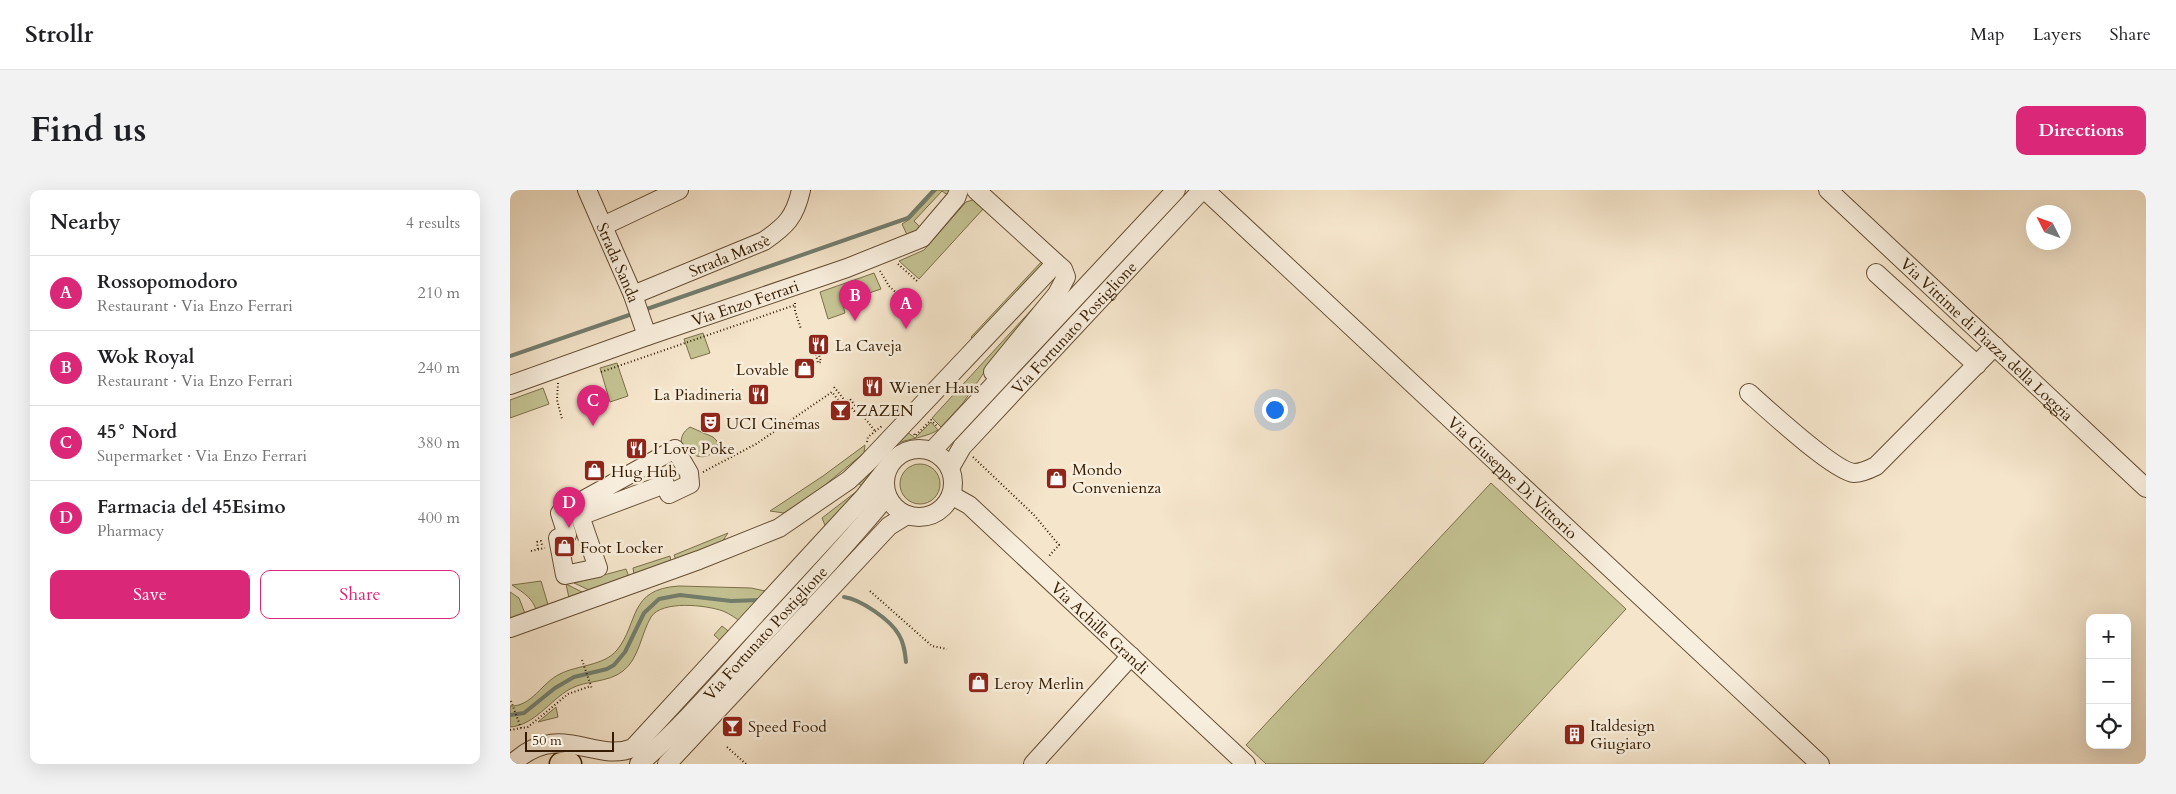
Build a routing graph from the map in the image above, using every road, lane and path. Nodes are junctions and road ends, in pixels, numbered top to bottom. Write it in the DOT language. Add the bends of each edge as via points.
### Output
graph roads {
  1 [pos="587,190"];
  2 [pos="679,190"];
  3 [pos="801,190"];
  4 [pos="959,190"];
  5 [pos="976,190"];
  6 [pos="1176,190"];
  7 [pos="1202,190"];
  8 [pos="1205,190"];
  9 [pos="1828,190"];
  10 [pos="603,226"];
  11 [pos="879,256"];
  12 [pos="1056,262"];
  13 [pos="1876,273"];
  14 [pos="917,281"];
  15 [pos="636,305"];
  16 [pos="907,314"];
  17 [pos="801,328"];
  18 [pos="647,336"];
  19 [pos="1995,346"];
  20 [pos="815,351"];
  21 [pos="818,351"];
  22 [pos="1977,365"];
  23 [pos="601,372"];
  24 [pos="558,383"];
  25 [pos="510,385"];
  26 [pos="834,387"];
  27 [pos="1749,393"];
  28 [pos="970,410"];
  29 [pos="862,414"];
  30 [pos="562,419"];
  31 [pos="939,428"];
  32 [pos="910,431"];
  33 [pos="879,437"];
  34 [pos="932,451"];
  35 [pos="969,453"];
  36 [pos="890,464"];
  37 [pos="950,468"];
  38 [pos="689,478"];
  39 [pos="2146,488"];
  40 [pos="951,495"];
  41 [pos="887,496"];
  42 [pos="907,515"];
  43 [pos="542,545"];
  44 [pos="538,549"];
  45 [pos="1049,556"];
  46 [pos="870,591"];
  47 [pos="510,628"];
  48 [pos="947,650"];
  49 [pos="1131,656"];
  50 [pos="582,660"];
  51 [pos="591,686"];
  52 [pos="592,690"];
  53 [pos="511,701"];
  54 [pos="521,728"];
  55 [pos="510,730"];
  56 [pos="727,747"];
  57 [pos="512,764"];
  58 [pos="561,764"];
  59 [pos="570,764"];
  60 [pos="639,764"];
  61 [pos="667,764"];
  62 [pos="746,764"];
  63 [pos="1033,764"];
  64 [pos="1246,764"];
  65 [pos="1820,764"];
  1 -- 10 [label="street, Strada Sanda"];
  2 -- 10 [label="street"];
  3 -- 15 [label="street, Strada Marsè" via="798,206 780,230"];
  4 -- 11 [label="street, Via Enzo Ferrari" via="956,198 922,238"];
  5 -- 12 [label="street"];
  6 -- 28 [label="street, Via Fortunato Postiglione"];
  7 -- 37 [label="street, Via Fortunato Postiglione" via="962,447"];
  8 -- 65 [label="street, Via Giuseppe Di Vittorio"];
  9 -- 19 [label="street, Via Vittime di Piazza della Loggia"];
  10 -- 15 [label="street, Strada Sanda"];
  11 -- 14 [label="path"];
  11 -- 16 [label="path" via="889,286 912,308"];
  11 -- 18 [label="street, Via Enzo Ferrari"];
  12 -- 28 [label="street" via="1066,277 1064,285 998,364"];
  12 -- 47 [label="street" via="868,462 803,513 779,528 735,546"];
  13 -- 22 [label="street"];
  15 -- 18 [label="street, Strada Sanda"];
  17 -- 23 [label="path" via="795,304"];
  18 -- 25 [label="street, Via Enzo Ferrari"];
  19 -- 22 [label="street"];
  19 -- 39 [label="street, Via Vittime di Piazza della Loggia"];
  20 -- 21 [label="path" via="818,363 821,362"];
  22 -- 27 [label="street" via="1876,466 1856,473 1829,460"];
  24 -- 30 [label="path" via="557,400"];
  26 -- 29 [label="path"];
  28 -- 34 [label="street, Via Fortunato Postiglione"];
  29 -- 33 [label="path"];
  29 -- 38 [label="path" via="859,417 848,402 843,406 832,392 756,444"];
  31 -- 32 [label="path" via="931,420 915,436"];
  34 -- 36 [label="street" via="909,450"];
  34 -- 37 [label="street"];
  35 -- 45 [label="path" via="1034,515 1059,545"];
  36 -- 41 [label="street" via="885,479"];
  36 -- 57 [label="street" via="864,497 633,748 616,753 555,743 527,753"];
  37 -- 40 [label="street" via="954,484"];
  38 -- 38 [label="street" via="675,449 560,513 567,535 558,538 565,575 598,568 580,516 665,484 669,494 690,484"];
  40 -- 42 [label="street" via="940,510 930,515"];
  40 -- 49 [label="street, Via Achille Grandi" via="970,505"];
  41 -- 42 [label="street"];
  41 -- 60 [label="street, Via Fortunato Postiglione" via="726,676"];
  42 -- 61 [label="street, Via Fortunato Postiglione" via="889,526"];
  43 -- 44 [label="path" via="541,541 537,542"];
  46 -- 48 [label="path" via="932,646"];
  49 -- 63 [label="street"];
  49 -- 64 [label="street, Via Achille Grandi"];
  50 -- 51 [label="path"];
  51 -- 52 [label="path"];
  51 -- 54 [label="path" via="568,694 536,721"];
  53 -- 54 [label="path"];
  54 -- 55 [label="path"];
  56 -- 62 [label="path"];
  58 -- 59 [label="main road"];
}
